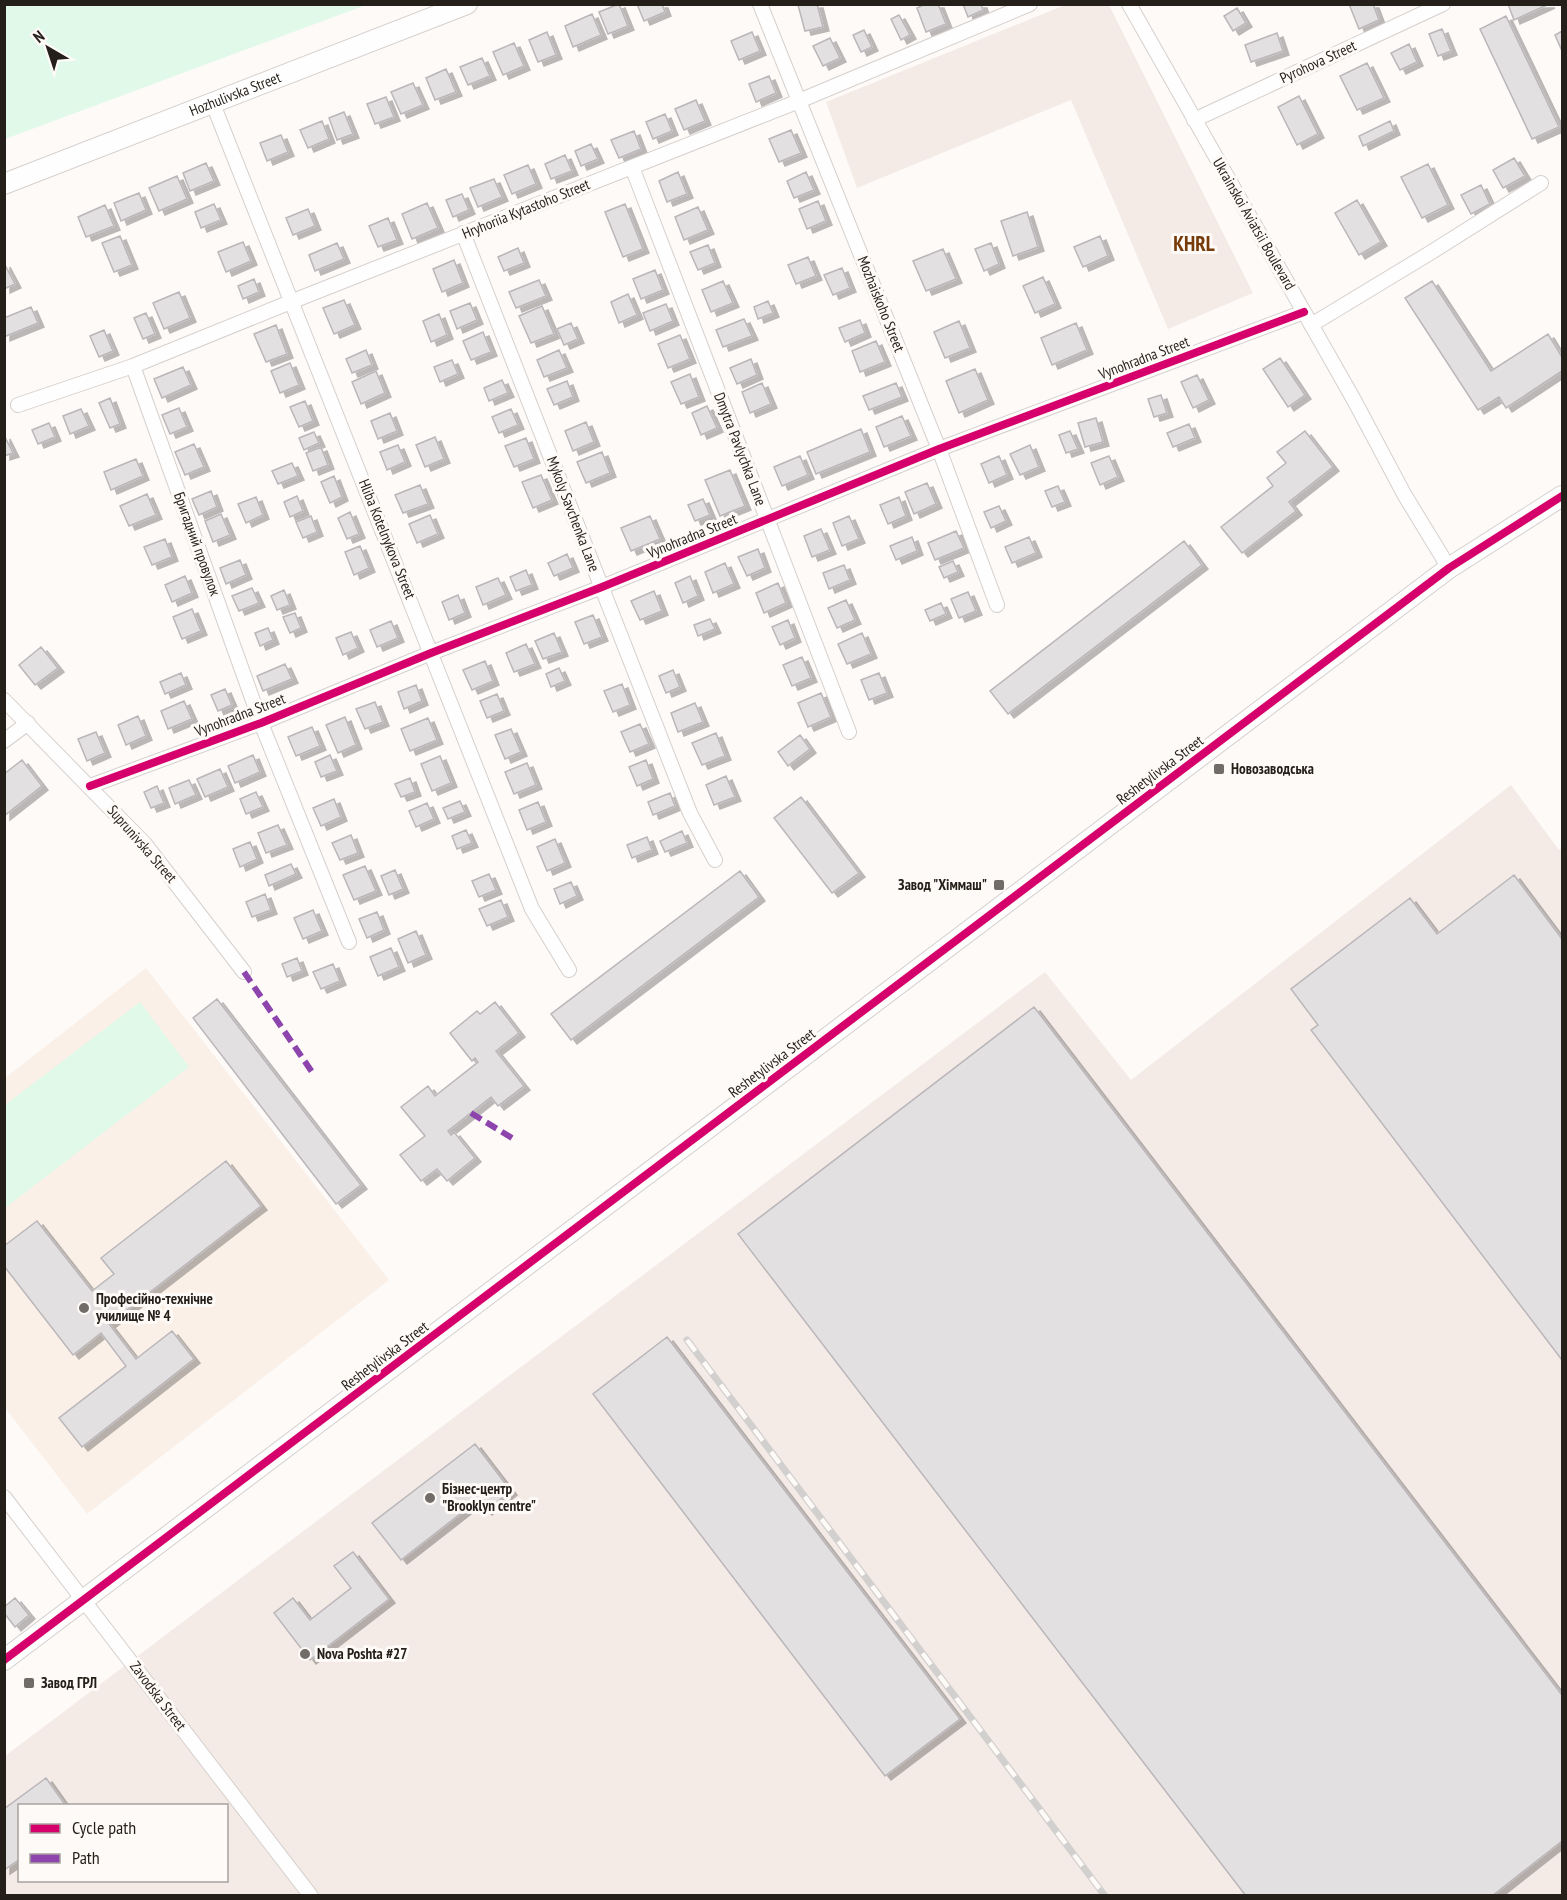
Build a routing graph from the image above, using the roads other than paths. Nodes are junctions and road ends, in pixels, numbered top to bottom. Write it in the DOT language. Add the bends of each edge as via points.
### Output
graph roads {
  1 [pos="466,4"];
  2 [pos="760,4"];
  3 [pos="1030,4"];
  4 [pos="1129,4"];
  5 [pos="1443,4"];
  6 [pos="799,101"];
  7 [pos="213,104"];
  8 [pos="1194,120"];
  9 [pos="632,167"];
  10 [pos="1541,183"];
  11 [pos="4,184"];
  12 [pos="463,233"];
  13 [pos="293,301"];
  14 [pos="1304,312"];
  15 [pos="1311,325"];
  16 [pos="133,366"];
  17 [pos="18,405"];
  18 [pos="939,449"];
  19 [pos="1563,496"];
  20 [pos="767,520"];
  21 [pos="1449,568"];
  22 [pos="602,587"];
  23 [pos="998,605"];
  24 [pos="431,653"];
  25 [pos="4,700"];
  26 [pos="28,723"];
  27 [pos="261,723"];
  28 [pos="849,732"];
  29 [pos="4,741"];
  30 [pos="90,786"];
  31 [pos="714,860"];
  32 [pos="349,942"];
  33 [pos="569,970"];
  34 [pos="244,972"];
  35 [pos="4,1497"];
  36 [pos="85,1600"];
  37 [pos="4,1660"];
  38 [pos="311,1896"];
  1 -- 7 [label="street, Hozhulivska Street"];
  2 -- 6 [label="street, Mozhaiskoho Street"];
  3 -- 6 [label="street, Hryhoriia Kytastoho Street"];
  4 -- 8 [label="street, Ukrainskoi Aviatsii Boulevard"];
  5 -- 8 [label="street, Pyrohova Street"];
  6 -- 9 [label="street, Hryhoriia Kytastoho Street"];
  6 -- 18 [label="street, Mozhaiskoho Street"];
  7 -- 11 [label="street, Hozhulivska Street"];
  7 -- 13 [label="street, Hliba Kotelnykova Street"];
  8 -- 14 [label="street, Ukrainskoi Aviatsii Boulevard"];
  9 -- 12 [label="street, Hryhoriia Kytastoho Street"];
  9 -- 20 [label="street, Dmytra Pavlychka Lane"];
  10 -- 15 [label="street"];
  12 -- 13 [label="street, Hryhoriia Kytastoho Street"];
  12 -- 22 [label="street, Mykoly Savchenka Lane"];
  13 -- 16 [label="street, Hryhoriia Kytastoho Street"];
  13 -- 24 [label="street, Hliba Kotelnykova Street"];
  14 -- 15 [label="street, Ukrainskoi Aviatsii Boulevard"];
  14 -- 18 [label="street, Vynohradna Street"];
  15 -- 21 [label="street, Ukrainskoi Aviatsii Boulevard"];
  16 -- 17 [label="street, Hryhoriia Kytastoho Street"];
  16 -- 27 [label="street, Бригадний провулок"];
  18 -- 20 [label="street, Vynohradna Street"];
  18 -- 23 [label="street, Mozhaiskoho Street"];
  19 -- 21 [label="street, Reshetylivska Street"];
  20 -- 22 [label="street, Vynohradna Street"];
  20 -- 28 [label="street, Dmytra Pavlychka Lane"];
  21 -- 36 [label="street, Reshetylivska Street"];
  22 -- 24 [label="street, Vynohradna Street"];
  22 -- 31 [label="street, Mykoly Savchenka Lane" via="690,813"];
  24 -- 27 [label="street, Vynohradna Street"];
  24 -- 33 [label="street, Hliba Kotelnykova Street" via="532,909"];
  25 -- 26 [label="street, Suprunivska Street"];
  26 -- 29 [label="street"];
  26 -- 30 [label="street, Suprunivska Street"];
  27 -- 30 [label="street, Vynohradna Street"];
  27 -- 32 [label="street, Бригадний провулок"];
  30 -- 34 [label="street, Suprunivska Street" via="145,843"];
  35 -- 36 [label="street, Zavodska Street"];
  36 -- 37 [label="street, Reshetylivska Street"];
  36 -- 38 [label="street, Zavodska Street"];
}
